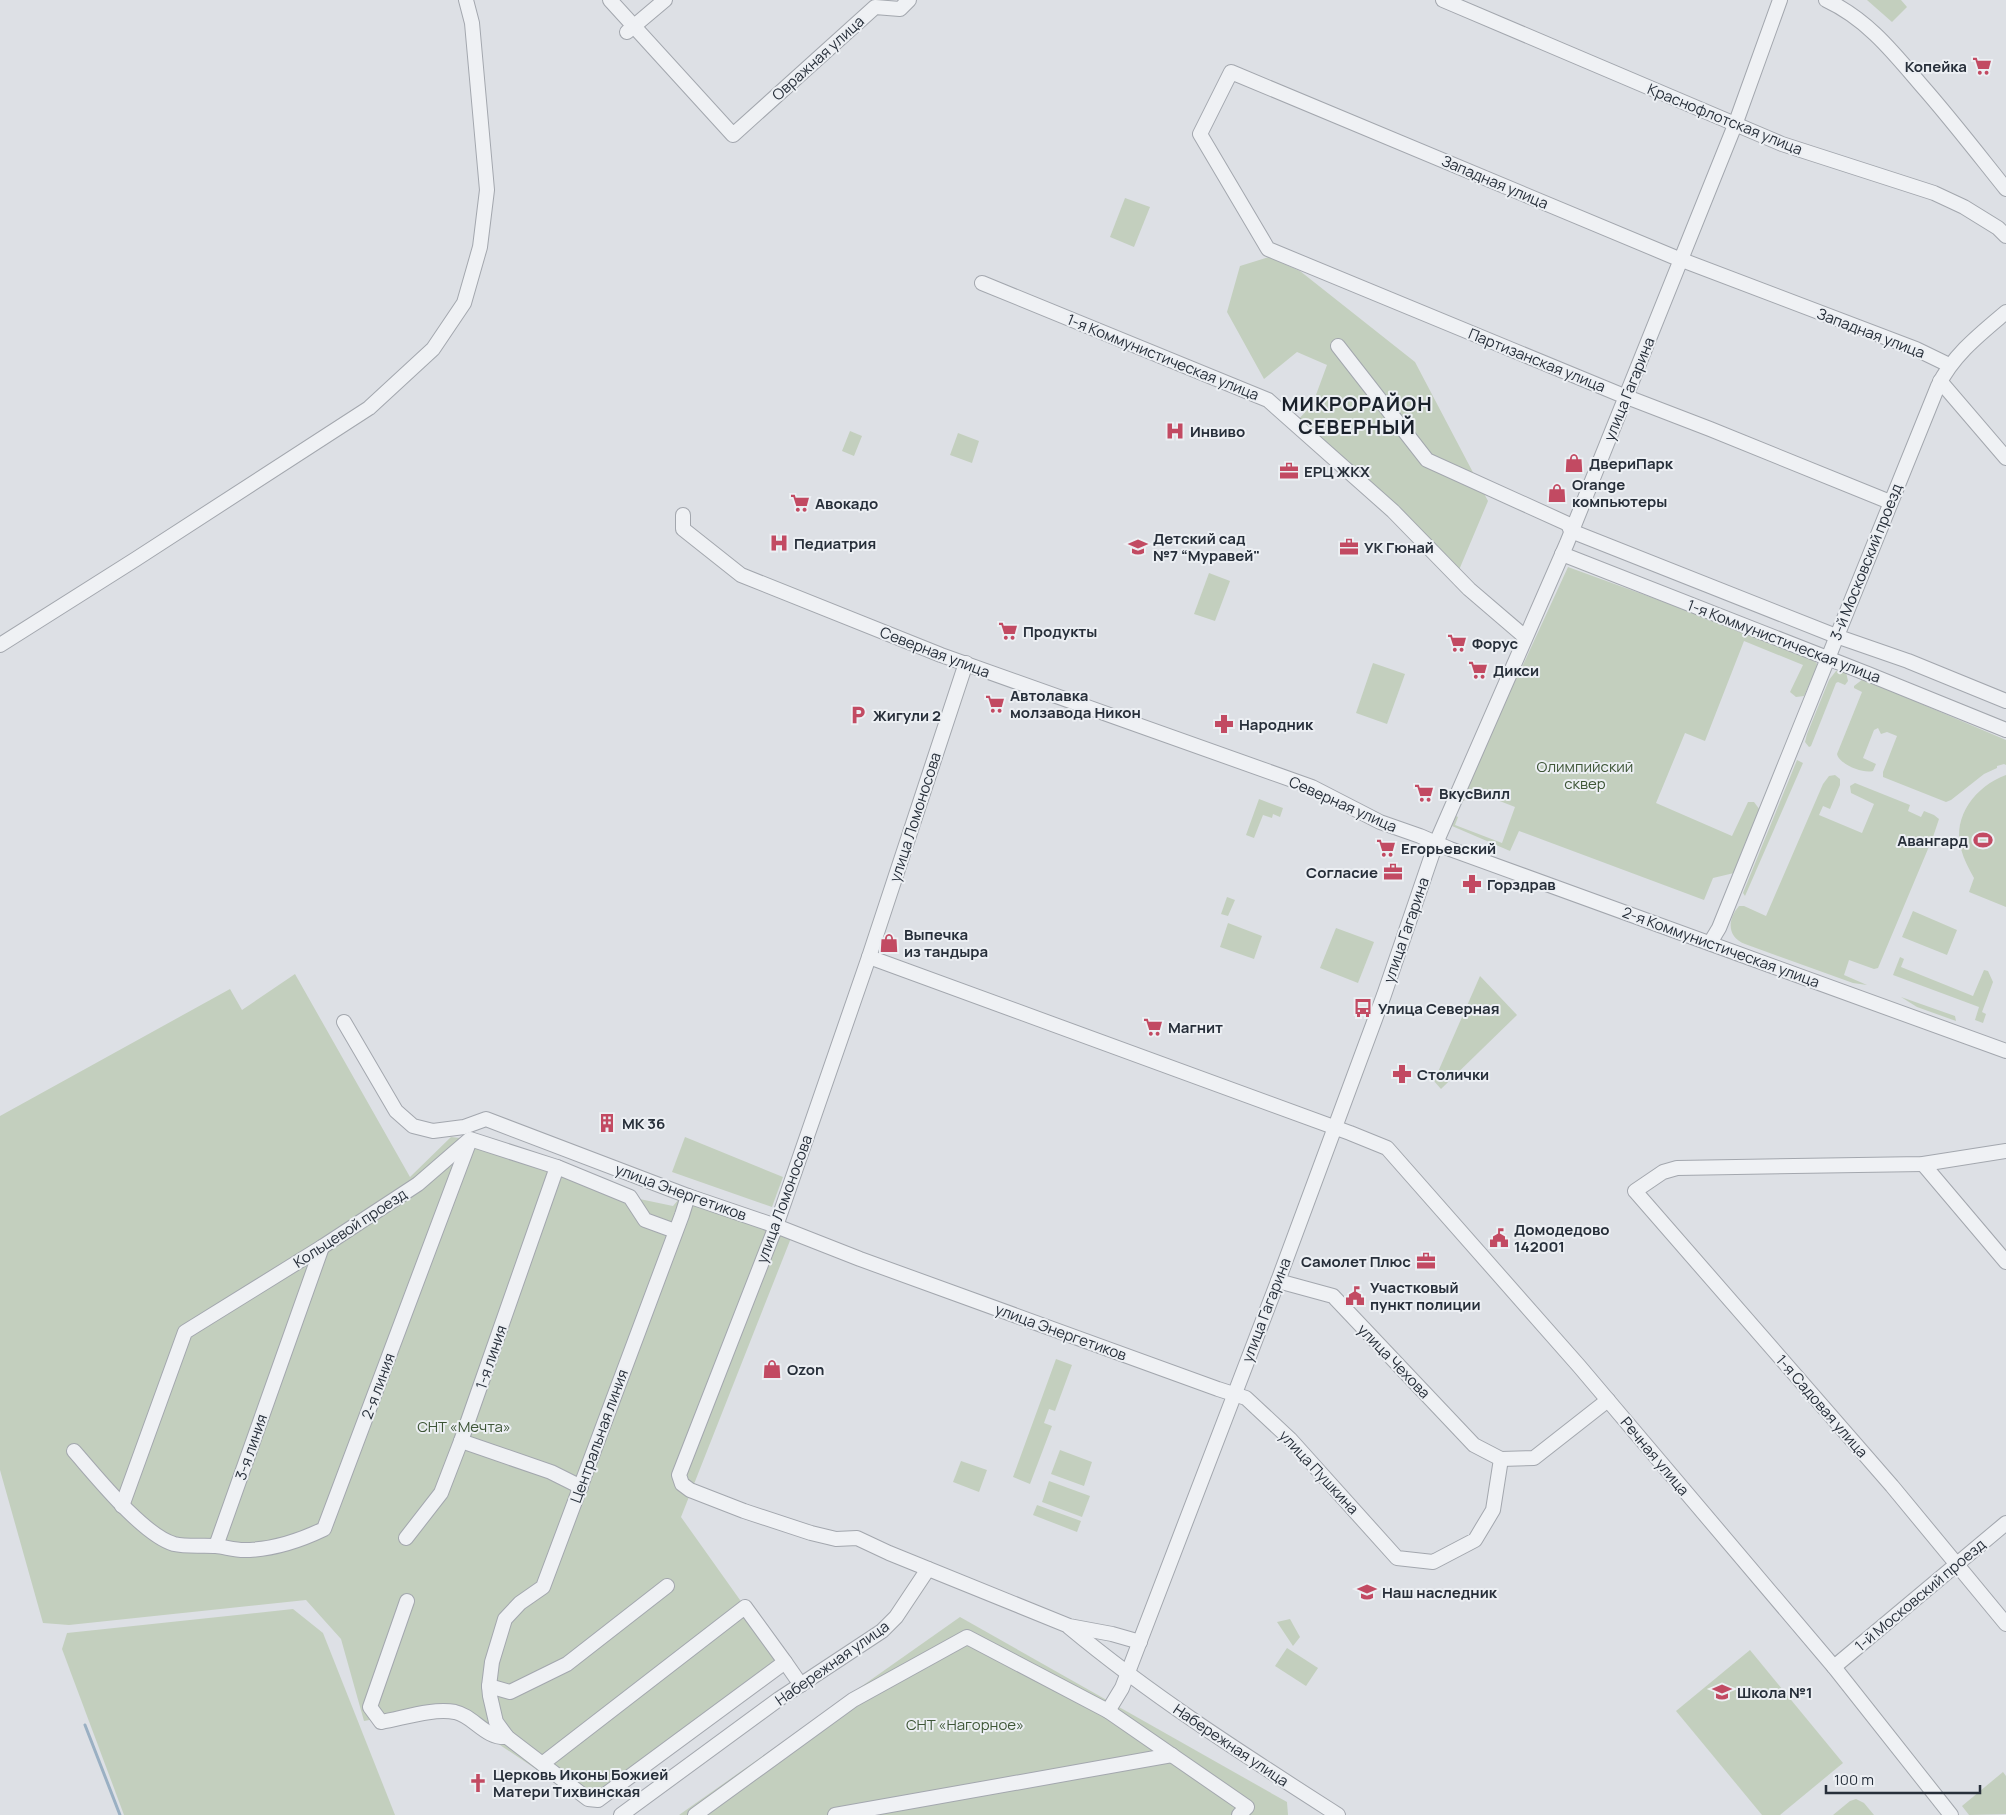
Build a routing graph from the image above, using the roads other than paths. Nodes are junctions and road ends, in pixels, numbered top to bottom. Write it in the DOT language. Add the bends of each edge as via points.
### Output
graph roads {
  1 [pos="466,0"];
  2 [pos="610,0"];
  3 [pos="665,0"];
  4 [pos="909,0"];
  5 [pos="1443,0"];
  6 [pos="1780,0"];
  7 [pos="1826,0"];
  8 [pos="631,29"];
  9 [pos="1735,125"];
  10 [pos="2006,189"];
  11 [pos="2006,236"];
  12 [pos="1268,249"];
  13 [pos="1681,259"];
  14 [pos="982,283"];
  15 [pos="2006,312"];
  16 [pos="1338,346"];
  17 [pos="1949,365"];
  18 [pos="1940,381"];
  19 [pos="1626,397"];
  20 [pos="2006,458"];
  21 [pos="1890,502"];
  22 [pos="683,515"];
  23 [pos="1571,532"];
  24 [pos="1562,554"];
  25 [pos="1836,636"];
  26 [pos="1526,638"];
  27 [pos="0,644"];
  28 [pos="1827,658"];
  29 [pos="966,663"];
  30 [pos="2006,701"];
  31 [pos="2006,730"];
  32 [pos="1436,843"];
  33 [pos="1710,943"];
  34 [pos="868,957"];
  35 [pos="344,1022"];
  36 [pos="2006,1051"];
  37 [pos="1334,1127"];
  38 [pos="470,1139"];
  39 [pos="2006,1151"];
  40 [pos="1923,1164"];
  41 [pos="557,1167"];
  42 [pos="688,1196"];
  43 [pos="776,1226"];
  44 [pos="675,1231"];
  45 [pos="322,1247"];
  46 [pos="2006,1262"];
  47 [pos="1278,1280"];
  48 [pos="1235,1394"];
  49 [pos="1608,1400"];
  50 [pos="461,1441"];
  51 [pos="74,1451"];
  52 [pos="1502,1459"];
  53 [pos="581,1487"];
  54 [pos="122,1506"];
  55 [pos="2006,1523"];
  56 [pos="406,1538"];
  57 [pos="216,1546"];
  58 [pos="1957,1564"];
  59 [pos="928,1569"];
  60 [pos="667,1586"];
  61 [pos="407,1601"];
  62 [pos="2006,1624"];
  63 [pos="1068,1626"];
  64 [pos="1112,1634"];
  65 [pos="1140,1642"];
  66 [pos="1102,1654"];
  67 [pos="785,1662"];
  68 [pos="1834,1668"];
  69 [pos="1128,1672"];
  70 [pos="801,1685"];
  71 [pos="489,1686"];
  72 [pos="1108,1711"];
  73 [pos="507,1737"];
  74 [pos="1172,1755"];
  75 [pos="542,1764"];
  76 [pos="1334,1814"];
  77 [pos="621,1815"];
  78 [pos="695,1815"];
  79 [pos="835,1815"];
  80 [pos="1239,1815"];
  81 [pos="1951,1815"];
  1 -- 27 [label="street" via="472,23 488,190 480,247 464,303 433,349 369,408"];
  2 -- 8 [label="street"];
  3 -- 8 [label="street"];
  4 -- 8 [label="street, Овражная улица" via="900,9 874,7 733,135"];
  5 -- 9 [label="street, Краснофлотская улица"];
  6 -- 9 [label="street, улица Гагарина"];
  7 -- 10 [label="street" via="1856,17 1886,45"];
  9 -- 11 [label="street, Краснофлотская улица" via="1782,144 1934,193 1964,207"];
  9 -- 13 [label="street, улица Гагарина"];
  12 -- 13 [label="street, Западная улица" via="1200,134 1231,72"];
  12 -- 19 [label="street, Партизанская улица"];
  13 -- 17 [label="street, Западная улица" via="1916,349"];
  13 -- 19 [label="street, улица Гагарина"];
  14 -- 26 [label="street, 1-я Коммунистическая улица" via="1268,400 1393,511 1469,589"];
  15 -- 17 [label="street, 3-й Московский проезд" via="1970,342"];
  16 -- 23 [label="street" via="1427,460 1568,524"];
  17 -- 18 [label="street, 3-й Московский проезд"];
  18 -- 20 [label="street"];
  18 -- 21 [label="street, 3-й Московский проезд"];
  19 -- 21 [label="street, Партизанская улица"];
  19 -- 23 [label="street, улица Гагарина"];
  21 -- 25 [label="street, 3-й Московский проезд"];
  22 -- 29 [label="street, Северная улица" via="683,529 741,574"];
  23 -- 24 [label="street, улица Гагарина"];
  23 -- 25 [label="street"];
  24 -- 26 [label="street, улица Гагарина"];
  24 -- 28 [label="street, 1-я Коммунистическая улица"];
  25 -- 28 [label="street, 3-й Московский проезд"];
  25 -- 30 [label="street"];
  26 -- 32 [label="street, улица Гагарина"];
  28 -- 31 [label="street, 1-я Коммунистическая улица"];
  28 -- 33 [label="street, 3-й Московский проезд" via="1719,928"];
  29 -- 32 [label="street, Северная улица" via="1312,788 1380,822"];
  29 -- 34 [label="street, улица Ломоносова"];
  32 -- 33 [label="street, 2-я Коммунистическая улица"];
  32 -- 37 [label="street, улица Гагарина"];
  33 -- 36 [label="street, 2-я Коммунистическая улица"];
  34 -- 37 [label="street, Речная улица"];
  34 -- 43 [label="street, улица Ломоносова"];
  35 -- 42 [label="street, улица Энергетиков" via="396,1111 413,1126 433,1131 464,1127 486,1119"];
  37 -- 47 [label="street, улица Гагарина"];
  37 -- 49 [label="street, Речная улица" via="1392,1152"];
  38 -- 41 [label="street"];
  38 -- 45 [label="street, Кольцевой проезд" via="418,1184"];
  38 -- 57 [label="street, 2-я линия" via="324,1529 290,1543 266,1547 243,1550"];
  39 -- 40 [label="street"];
  40 -- 46 [label="street"];
  40 -- 58 [label="street, 1-я Садовая улица" via="1677,1168 1663,1172 1635,1191"];
  41 -- 44 [label="street" via="630,1197 646,1220"];
  41 -- 50 [label="street, 1-я линия"];
  42 -- 43 [label="street, улица Энергетиков"];
  42 -- 44 [label="street, Центральная линия"];
  43 -- 48 [label="street, улица Энергетиков"];
  43 -- 59 [label="street, улица Ломоносова" via="682,1465 679,1475 682,1484 744,1511 811,1533 857,1538"];
  44 -- 53 [label="street, Центральная линия"];
  45 -- 54 [label="street, Кольцевой проезд" via="185,1332"];
  45 -- 57 [label="street, 3-я линия"];
  47 -- 48 [label="street, улица Гагарина"];
  47 -- 52 [label="street, улица Чехова" via="1333,1296 1474,1445"];
  48 -- 52 [label="street, улица Пушкина" via="1246,1398 1290,1439 1397,1558 1433,1562 1474,1540 1493,1510"];
  48 -- 65 [label="street, улица Гагарина"];
  49 -- 52 [label="street" via="1534,1458"];
  49 -- 68 [label="street, Речная улица"];
  50 -- 53 [label="street" via="551,1472"];
  50 -- 56 [label="street, 1-я линия" via="441,1493"];
  51 -- 54 [label="street"];
  53 -- 71 [label="street, Центральная линия" via="543,1587 520,1603 505,1620 492,1662"];
  54 -- 57 [label="street" via="160,1538 175,1544"];
  55 -- 58 [label="street, 1-й Московский проезд"];
  58 -- 62 [label="street, 1-я Садовая улица"];
  58 -- 68 [label="street, 1-й Московский проезд"];
  59 -- 63 [label="street, Набережная улица"];
  59 -- 70 [label="street, Набережная улица" via="890,1624"];
  60 -- 71 [label="street" via="567,1664 510,1692"];
  61 -- 73 [label="street" via="370,1707 381,1722 438,1711 457,1712 498,1738"];
  63 -- 64 [label="street, Набережная улица"];
  63 -- 66 [label="street, Набережная улица"];
  64 -- 65 [label="street, Набережная улица"];
  64 -- 66 [label="street" via="1100,1645"];
  65 -- 69 [label="street, улица Гагарина"];
  66 -- 69 [label="street, Набережная улица"];
  67 -- 70 [label="street"];
  67 -- 75 [label="street" via="598,1800 588,1799"];
  67 -- 75 [label="street" via="745,1607"];
  68 -- 81 [label="street, Речная улица"];
  69 -- 72 [label="street, улица Гагарина"];
  69 -- 76 [label="street, Набережная улица" via="1188,1717"];
  70 -- 77 [label="street, Набережная улица"];
  71 -- 73 [label="street, Центральная линия" via="496,1722"];
  72 -- 74 [label="street"];
  72 -- 78 [label="street" via="966,1637 853,1700"];
  73 -- 75 [label="street"];
  74 -- 79 [label="street"];
  74 -- 80 [label="street" via="1247,1807"];
}
